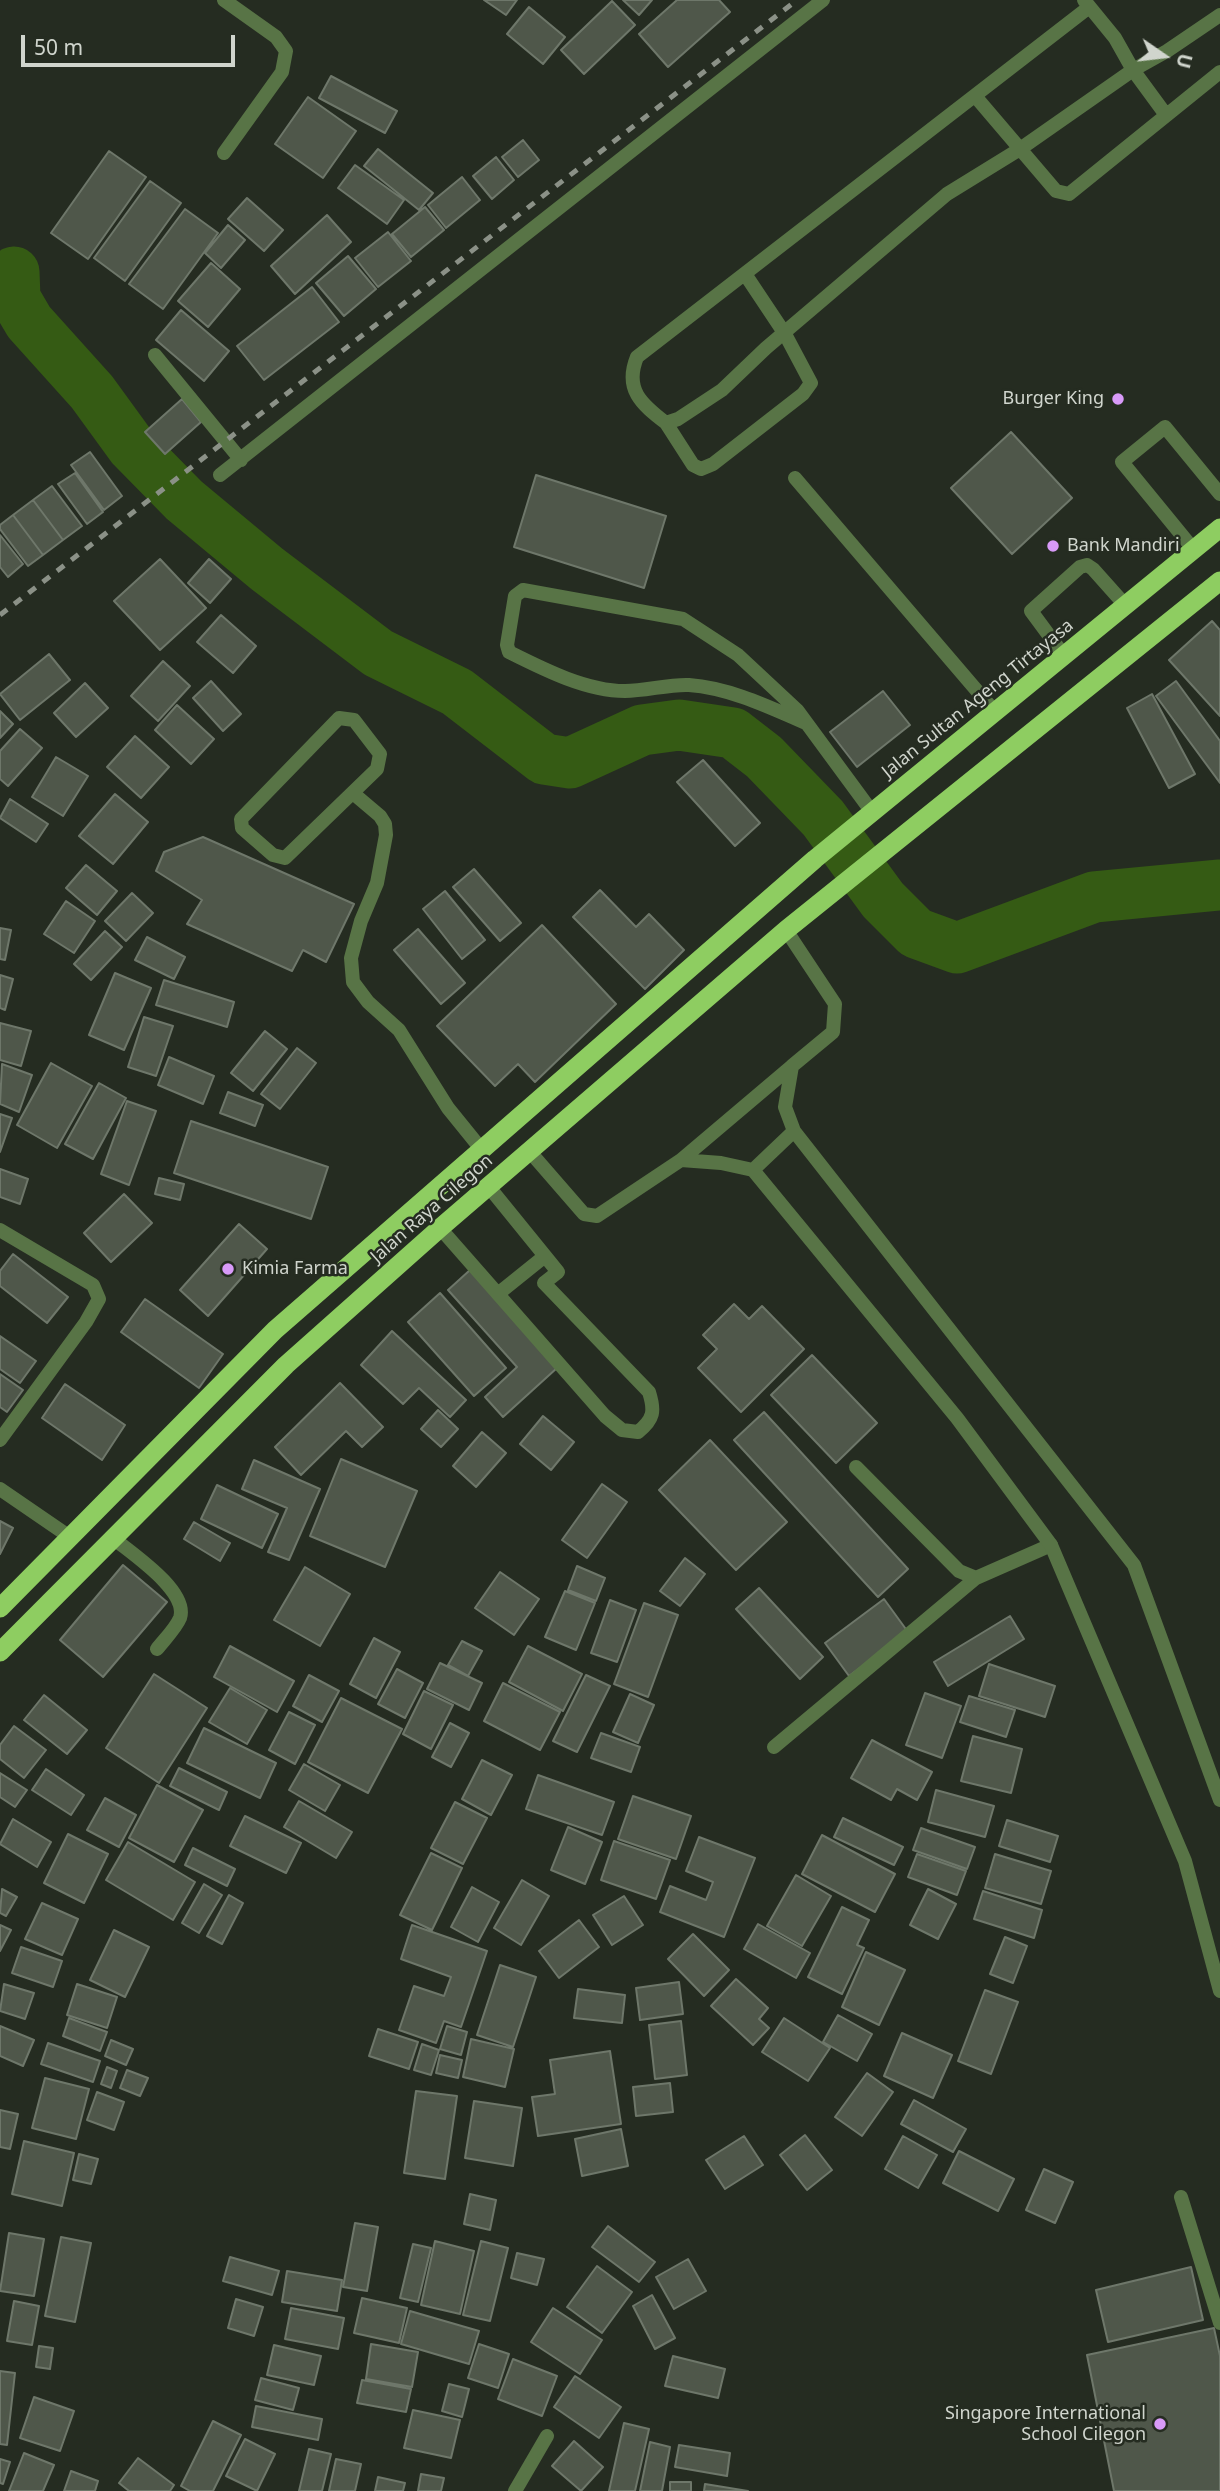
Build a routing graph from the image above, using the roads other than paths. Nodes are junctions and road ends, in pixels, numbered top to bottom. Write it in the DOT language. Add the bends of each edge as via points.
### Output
graph roads {
  1 [pos="224,0"];
  2 [pos="823,0"];
  3 [pos="1086,4"];
  4 [pos="1220,15"];
  5 [pos="1133,70"];
  6 [pos="1220,72"];
  7 [pos="975,96"];
  8 [pos="1166,116"];
  9 [pos="1020,149"];
  10 [pos="224,153"];
  11 [pos="745,274"];
  12 [pos="785,334"];
  13 [pos="155,355"];
  14 [pos="666,423"];
  15 [pos="241,460"];
  16 [pos="220,475"];
  17 [pos="795,478"];
  18 [pos="1220,494"];
  19 [pos="1220,528"];
  20 [pos="1194,550"];
  21 [pos="1220,581"];
  22 [pos="1126,606"];
  23 [pos="1065,657"];
  24 [pos="996,713"];
  25 [pos="806,723"];
  26 [pos="354,794"];
  27 [pos="872,812"];
  28 [pos="763,903"];
  29 [pos="786,930"];
  30 [pos="792,1066"];
  31 [pos="794,1131"];
  32 [pos="482,1150"];
  33 [pos="531,1153"];
  34 [pos="681,1160"];
  35 [pos="753,1170"];
  36 [pos="489,1187"];
  37 [pos="440,1228"];
  38 [pos="0,1230"];
  39 [pos="545,1256"];
  40 [pos="499,1293"];
  41 [pos="0,1440"];
  42 [pos="856,1467"];
  43 [pos="0,1489"];
  44 [pos="70,1538"];
  45 [pos="113,1538"];
  46 [pos="1051,1545"];
  47 [pos="976,1578"];
  48 [pos="0,1608"];
  49 [pos="157,1649"];
  50 [pos="0,1652"];
  51 [pos="774,1747"];
  52 [pos="1220,1800"];
  53 [pos="1220,1991"];
  54 [pos="1181,2197"];
  55 [pos="1220,2323"];
  56 [pos="547,2436"];
  57 [pos="515,2491"];
  1 -- 10 [label="street" via="276,37 286,51 282,72"];
  2 -- 15 [label="street"];
  3 -- 5 [label="street" via="1115,38"];
  3 -- 7 [label="street"];
  4 -- 5 [label="street"];
  5 -- 8 [label="street"];
  5 -- 9 [label="street"];
  6 -- 8 [label="street"];
  7 -- 9 [label="street"];
  7 -- 11 [label="street"];
  8 -- 9 [label="street" via="1069,194 1056,191"];
  9 -- 12 [label="street" via="947,194"];
  11 -- 12 [label="street"];
  11 -- 14 [label="street" via="636,357 630,374 635,393"];
  12 -- 14 [label="street" via="722,390"];
  12 -- 14 [label="street" via="811,383 713,464 701,469 693,465"];
  13 -- 15 [label="street"];
  15 -- 16 [label="street"];
  17 -- 24 [label="street"];
  18 -- 20 [label="street" via="1165,427 1122,462"];
  19 -- 20 [label="highway, Jalan Sultan Ageng Tirtayasa"];
  20 -- 22 [label="highway, Jalan Sultan Ageng Tirtayasa"];
  21 -- 29 [label="highway"];
  22 -- 23 [label="highway, Jalan Sultan Ageng Tirtayasa"];
  22 -- 23 [label="street" via="1093,569 1080,567 1031,611"];
  23 -- 24 [label="highway, Jalan Sultan Ageng Tirtayasa"];
  24 -- 27 [label="highway, Jalan Sultan Ageng Tirtayasa"];
  25 -- 25 [label="street" via="749,698 689,685 622,691 592,686 524,659 509,652 507,645 515,596 523,590 683,619 738,655"];
  25 -- 27 [label="street"];
  26 -- 26 [label="street" via="285,858 273,855 240,824 340,718 354,720 380,754 377,769"];
  26 -- 32 [label="street" via="380,816 386,835 377,883 351,958 353,982 400,1030 449,1108"];
  27 -- 28 [label="highway, Jalan Sultan Ageng Tirtayasa"];
  28 -- 32 [label="highway, Jalan Raya Cilegon"];
  29 -- 30 [label="street" via="835,1004 833,1032"];
  29 -- 33 [label="highway, Jalan Raya Cilegon"];
  30 -- 31 [label="street" via="785,1107"];
  30 -- 34 [label="street"];
  31 -- 35 [label="street"];
  31 -- 52 [label="street" via="1134,1565"];
  32 -- 44 [label="highway, Jalan Raya Cilegon" via="275,1330"];
  33 -- 34 [label="street" via="584,1214 597,1216"];
  33 -- 36 [label="highway, Jalan Raya Cilegon"];
  34 -- 35 [label="street"];
  35 -- 46 [label="street" via="957,1418"];
  36 -- 37 [label="highway, Jalan Raya Cilegon"];
  36 -- 39 [label="street"];
  37 -- 40 [label="street"];
  37 -- 45 [label="highway, Jalan Raya Cilegon" via="286,1365"];
  38 -- 41 [label="street" via="93,1285 99,1298"];
  39 -- 40 [label="street"];
  39 -- 40 [label="street" via="558,1272 544,1283 649,1392 654,1409 650,1422 638,1432 622,1430 605,1416"];
  42 -- 47 [label="street" via="959,1572"];
  43 -- 44 [label="street"];
  44 -- 48 [label="highway, Jalan Raya Cilegon"];
  45 -- 49 [label="street" via="179,1599 180,1617"];
  45 -- 50 [label="highway, Jalan Raya Cilegon"];
  46 -- 47 [label="street"];
  46 -- 53 [label="street" via="1185,1861"];
  47 -- 51 [label="street"];
  54 -- 55 [label="street"];
  56 -- 57 [label="street"];
}
